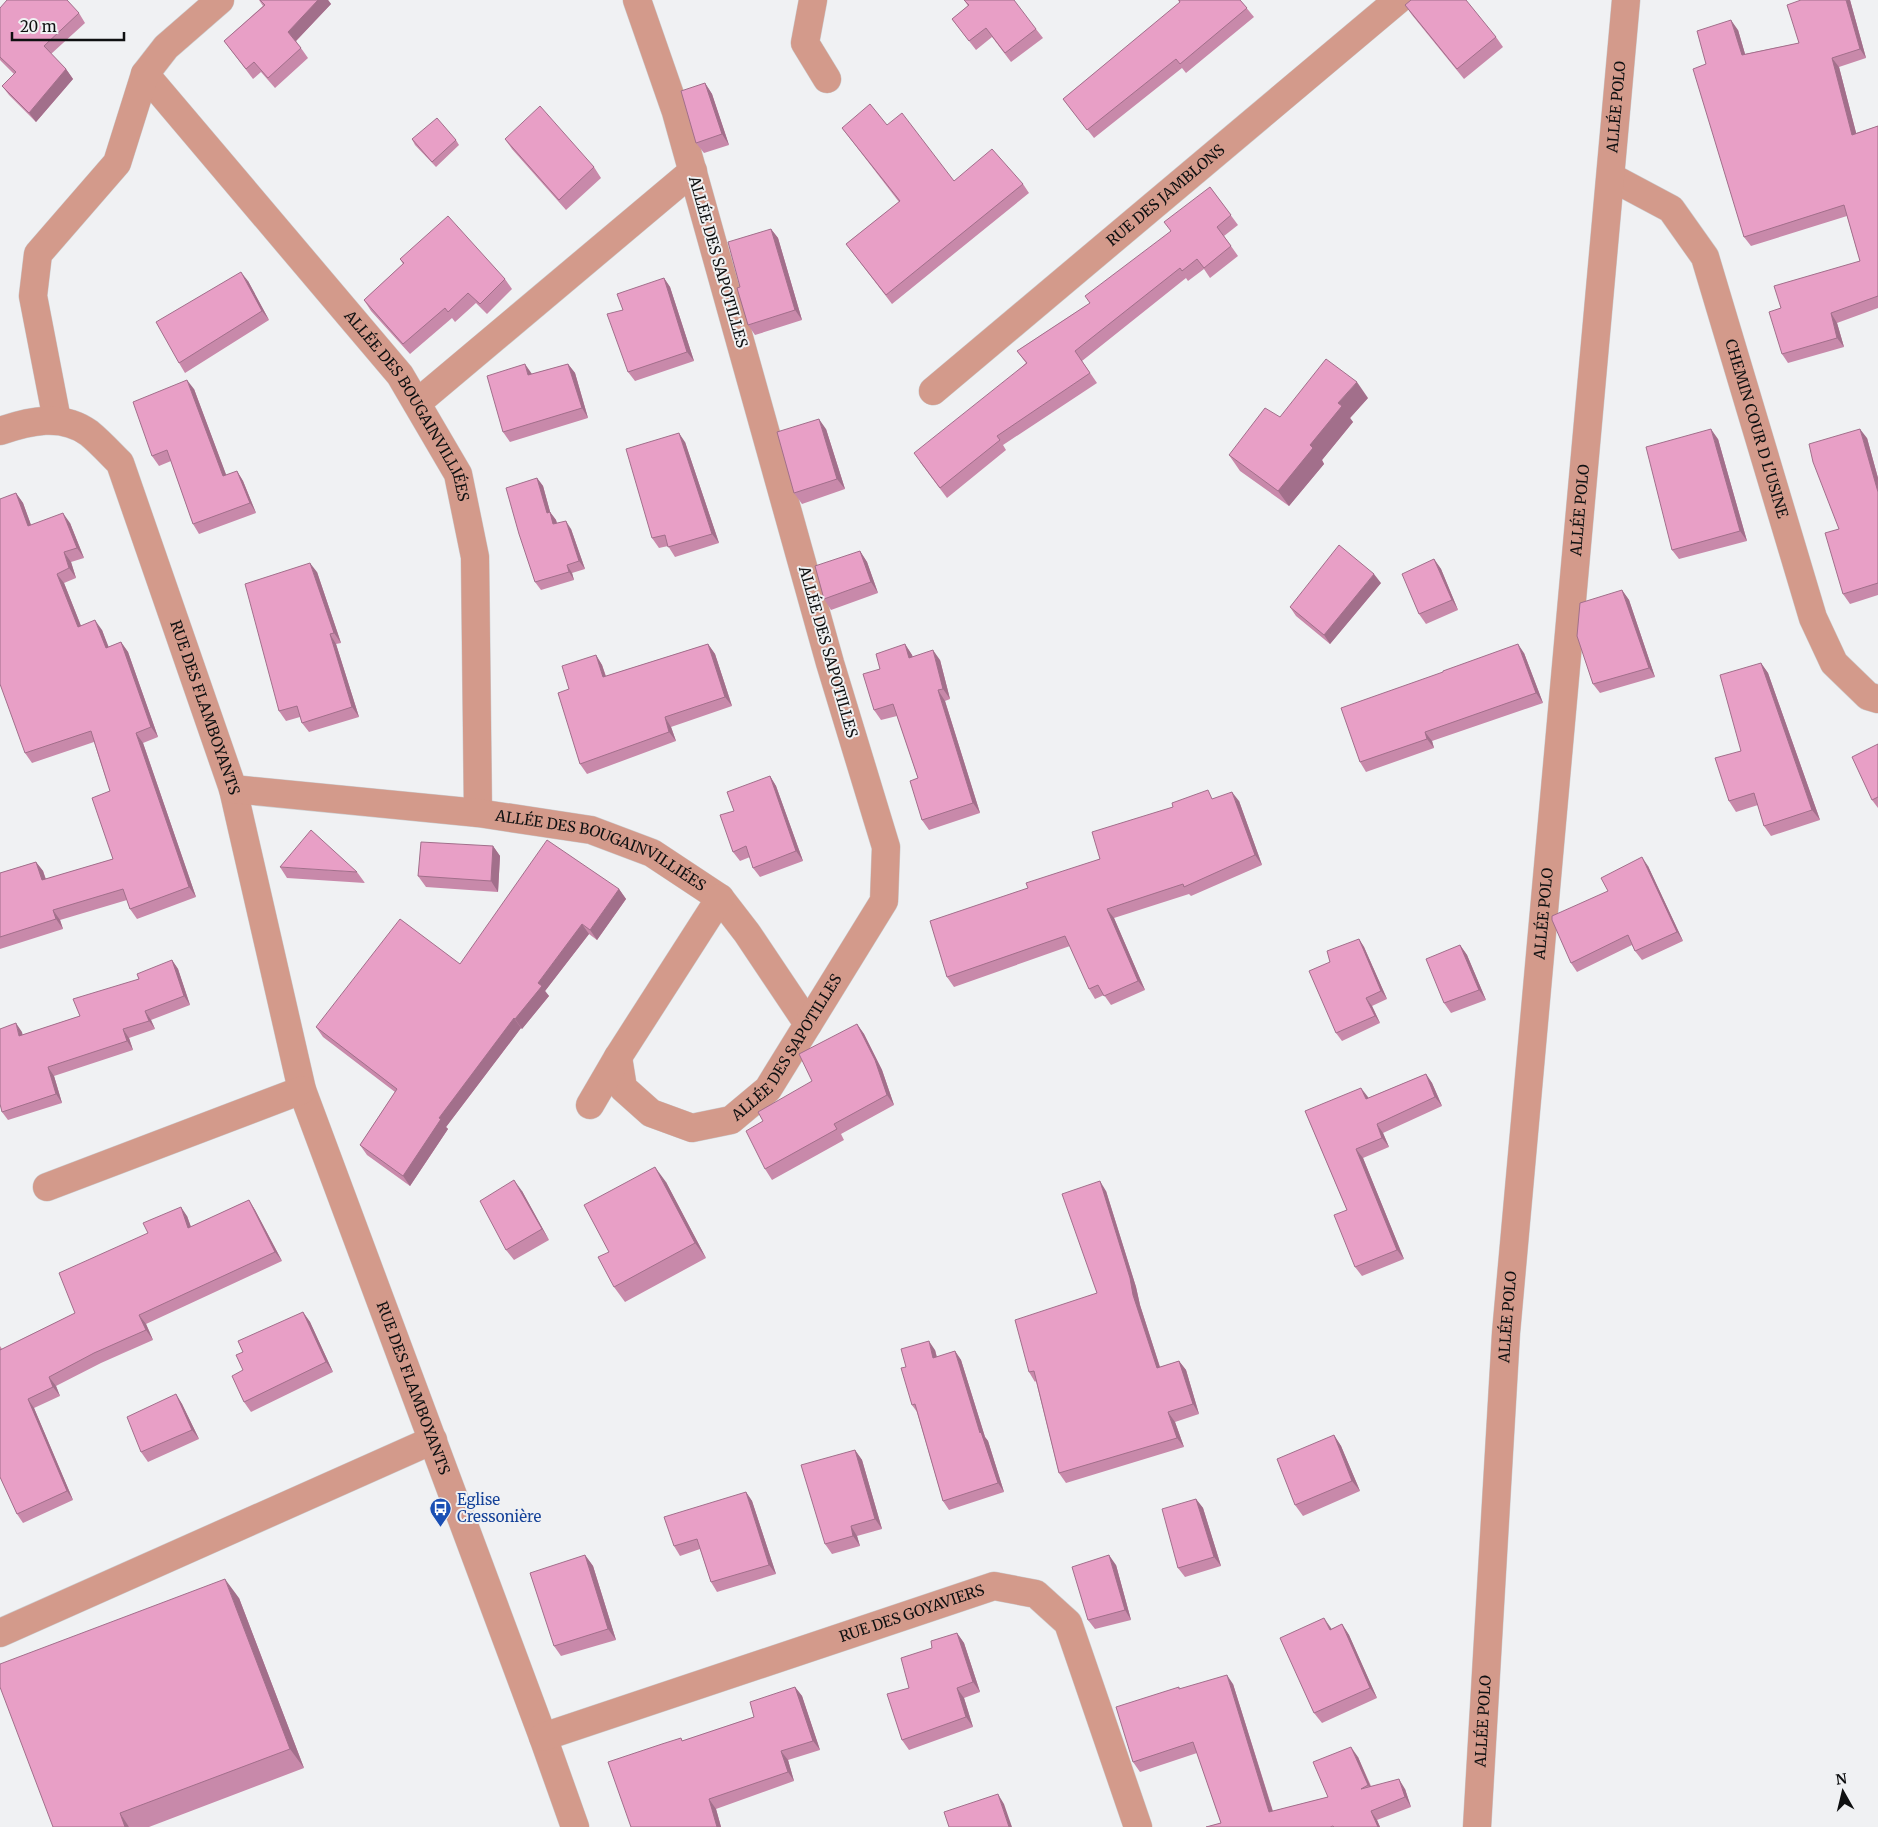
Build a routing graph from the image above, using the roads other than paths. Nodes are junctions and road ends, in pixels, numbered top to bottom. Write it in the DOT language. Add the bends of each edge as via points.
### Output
graph roads {
  1 [pos="220,0"];
  2 [pos="637,0"];
  3 [pos="814,0"];
  4 [pos="1398,0"];
  5 [pos="1626,0"];
  6 [pos="146,74"];
  7 [pos="827,79"];
  8 [pos="693,171"];
  9 [pos="1611,177"];
  10 [pos="933,390"];
  11 [pos="417,403"];
  12 [pos="57,420"];
  13 [pos="0,431"];
  14 [pos="1878,699"];
  15 [pos="233,789"];
  16 [pos="478,813"];
  17 [pos="720,898"];
  18 [pos="808,1024"];
  19 [pos="618,1058"];
  20 [pos="302,1090"];
  21 [pos="590,1105"];
  22 [pos="47,1187"];
  23 [pos="433,1440"];
  24 [pos="0,1633"];
  25 [pos="543,1737"];
  26 [pos="575,1827"];
  27 [pos="1138,1827"];
  28 [pos="1477,1827"];
  1 -- 6 [label="street" via="166,47"];
  2 -- 8 [label="street, ALLÉE DES SAPOTILLES"];
  3 -- 7 [label="street" via="805,43"];
  4 -- 10 [label="street, RUE DES JAMBLONS"];
  5 -- 9 [label="street, ALLÉE POLO"];
  6 -- 11 [label="street, ALLÉE DES BOUGAINVILLIÉES" via="400,375"];
  6 -- 12 [label="street" via="117,163 38,254 33,296"];
  8 -- 11 [label="street"];
  8 -- 18 [label="street, ALLÉE DES SAPOTILLES" via="830,663 886,847 884,901"];
  9 -- 14 [label="street, CHEMIN COUR D L'USINE" via="1670,209 1705,258 1813,618 1834,663 1868,696"];
  9 -- 28 [label="street, ALLÉE POLO" via="1506,1332"];
  11 -- 16 [label="street, ALLÉE DES BOUGAINVILLIÉES" via="458,474 475,557"];
  12 -- 13 [label="street, RUE DES FLAMBOYANTS" via="22,423"];
  12 -- 15 [label="street, RUE DES FLAMBOYANTS" via="74,424 89,433 120,463"];
  15 -- 16 [label="street, ALLÉE DES BOUGAINVILLIÉES"];
  15 -- 20 [label="street, RUE DES FLAMBOYANTS"];
  16 -- 17 [label="street, ALLÉE DES BOUGAINVILLIÉES" via="591,830 652,853"];
  17 -- 18 [label="street, ALLÉE DES BOUGAINVILLIÉES"];
  17 -- 19 [label="street, ALLÉE DES BOUGAINVILLIÉES"];
  18 -- 19 [label="street, ALLÉE DES SAPOTILLES" via="768,1089 731,1120 692,1128 650,1113 623,1088"];
  19 -- 21 [label="street, ALLÉE DES BOUGAINVILLIÉES"];
  20 -- 22 [label="street"];
  20 -- 23 [label="street, RUE DES FLAMBOYANTS"];
  23 -- 24 [label="street"];
  23 -- 25 [label="street, RUE DES FLAMBOYANTS"];
  25 -- 26 [label="street, RUE DES FLAMBOYANTS"];
  25 -- 27 [label="street, RUE DES GOYAVIERS" via="994,1586 1036,1594 1068,1622"];
}
